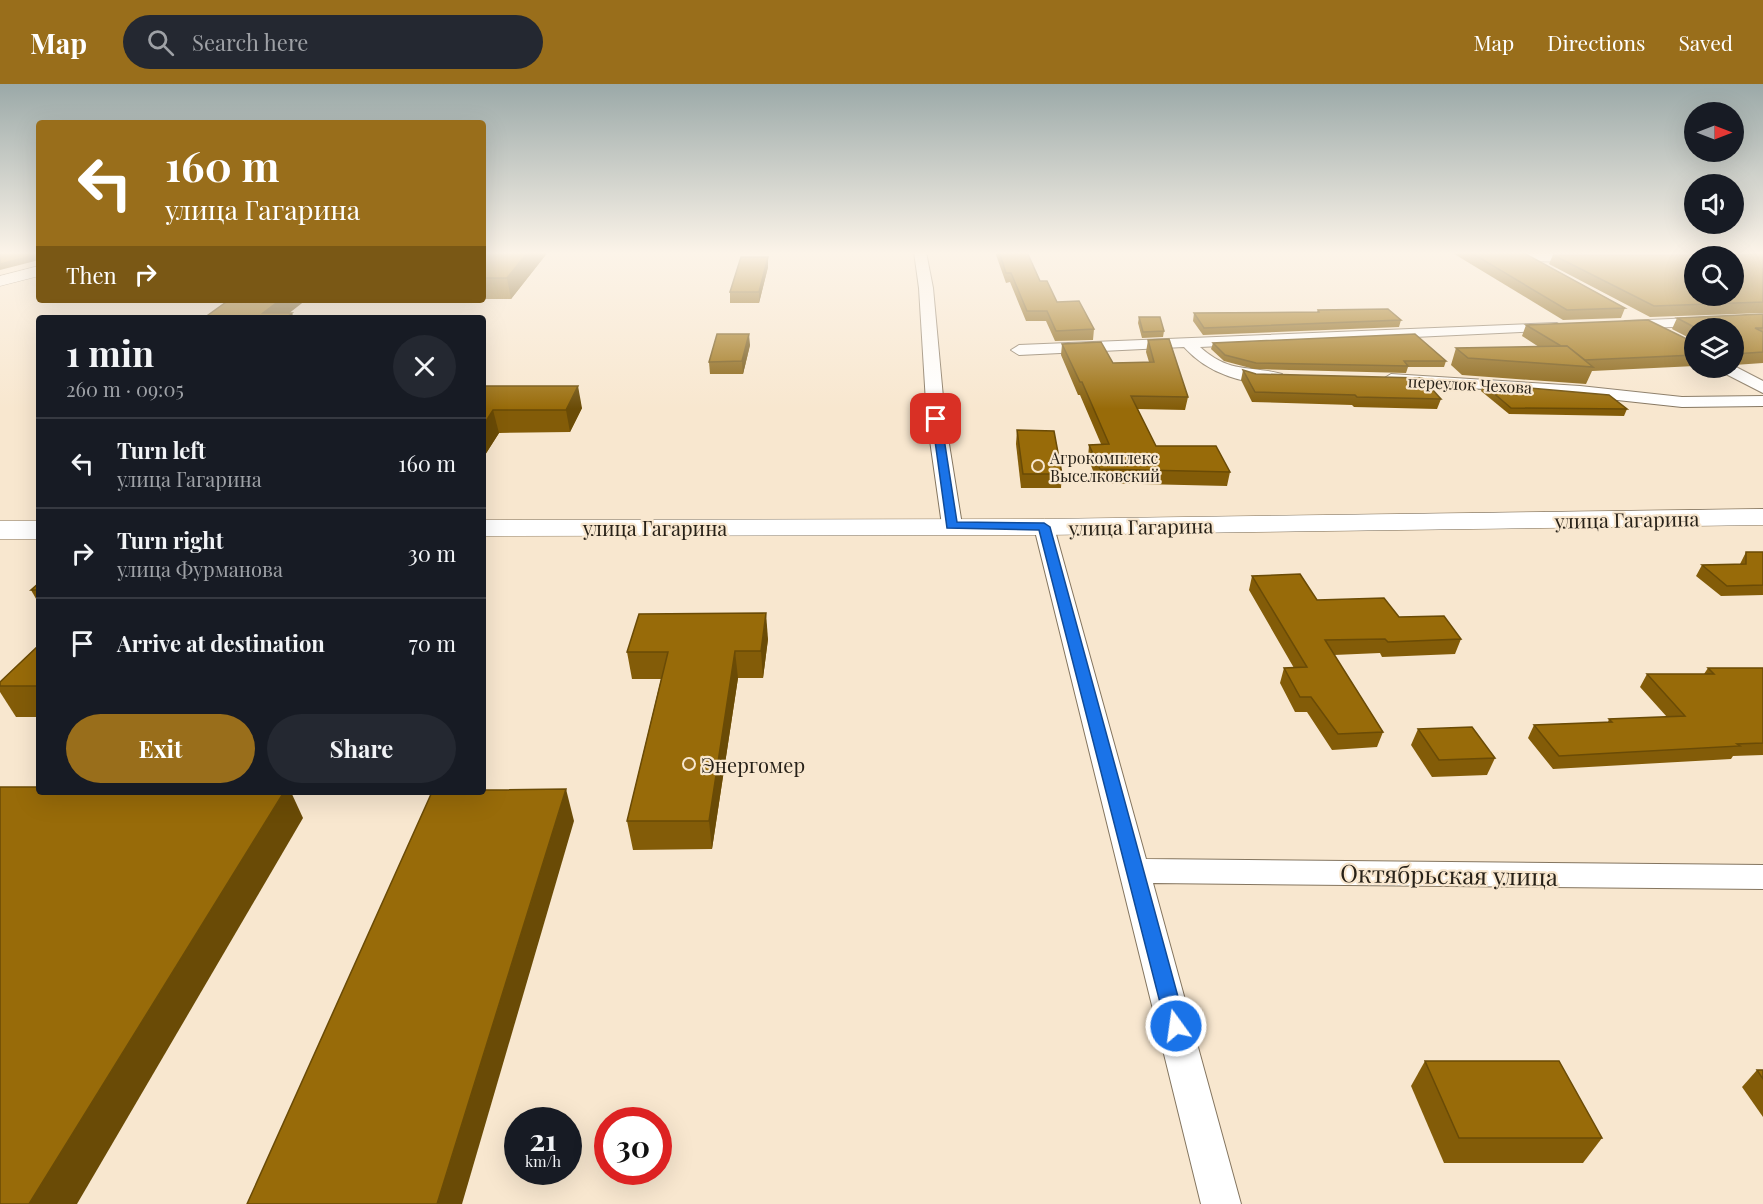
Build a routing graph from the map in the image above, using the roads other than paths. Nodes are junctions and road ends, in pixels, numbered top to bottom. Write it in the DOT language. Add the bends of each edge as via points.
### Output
graph roads {
  1 [pos="927,304"];
  2 [pos="1626,313"];
  3 [pos="1763,319"];
  4 [pos="1647,324"];
  5 [pos="1611,325"];
  6 [pos="1576,327"];
  7 [pos="1676,340"];
  8 [pos="1187,342"];
  9 [pos="1019,350"];
  10 [pos="1288,378"];
  11 [pos="1744,378"];
  12 [pos="1375,379"];
  13 [pos="1763,388"];
  14 [pos="1763,401"];
  15 [pos="1763,518"];
  16 [pos="952,525"];
  17 [pos="1044,527"];
  18 [pos="486,528"];
  19 [pos="0,530"];
  20 [pos="36,530"];
  21 [pos="1136,871"];
  22 [pos="1763,877"];
  23 [pos="1221,1204"];
  1 -- 16 [label="street" via="936,419"];
  2 -- 4 [label="street"];
  3 -- 4 [label="street"];
  4 -- 5 [label="street"];
  4 -- 7 [label="street"];
  6 -- 8 [label="street"];
  8 -- 9 [label="street"];
  8 -- 10 [label="street" via="1208,363 1230,372"];
  11 -- 13 [label="street"];
  12 -- 14 [label="street, переулок Чехова" via="1569,390 1682,402"];
  15 -- 17 [label="main road, улица Гагарина"];
  16 -- 17 [label="main road, улица Гагарина"];
  16 -- 18 [label="main road, улица Гагарина"];
  17 -- 21 [label="street"];
  19 -- 20 [label="main road"];
  21 -- 22 [label="street, Октябрьская улица"];
  21 -- 23 [label="street"];
}
